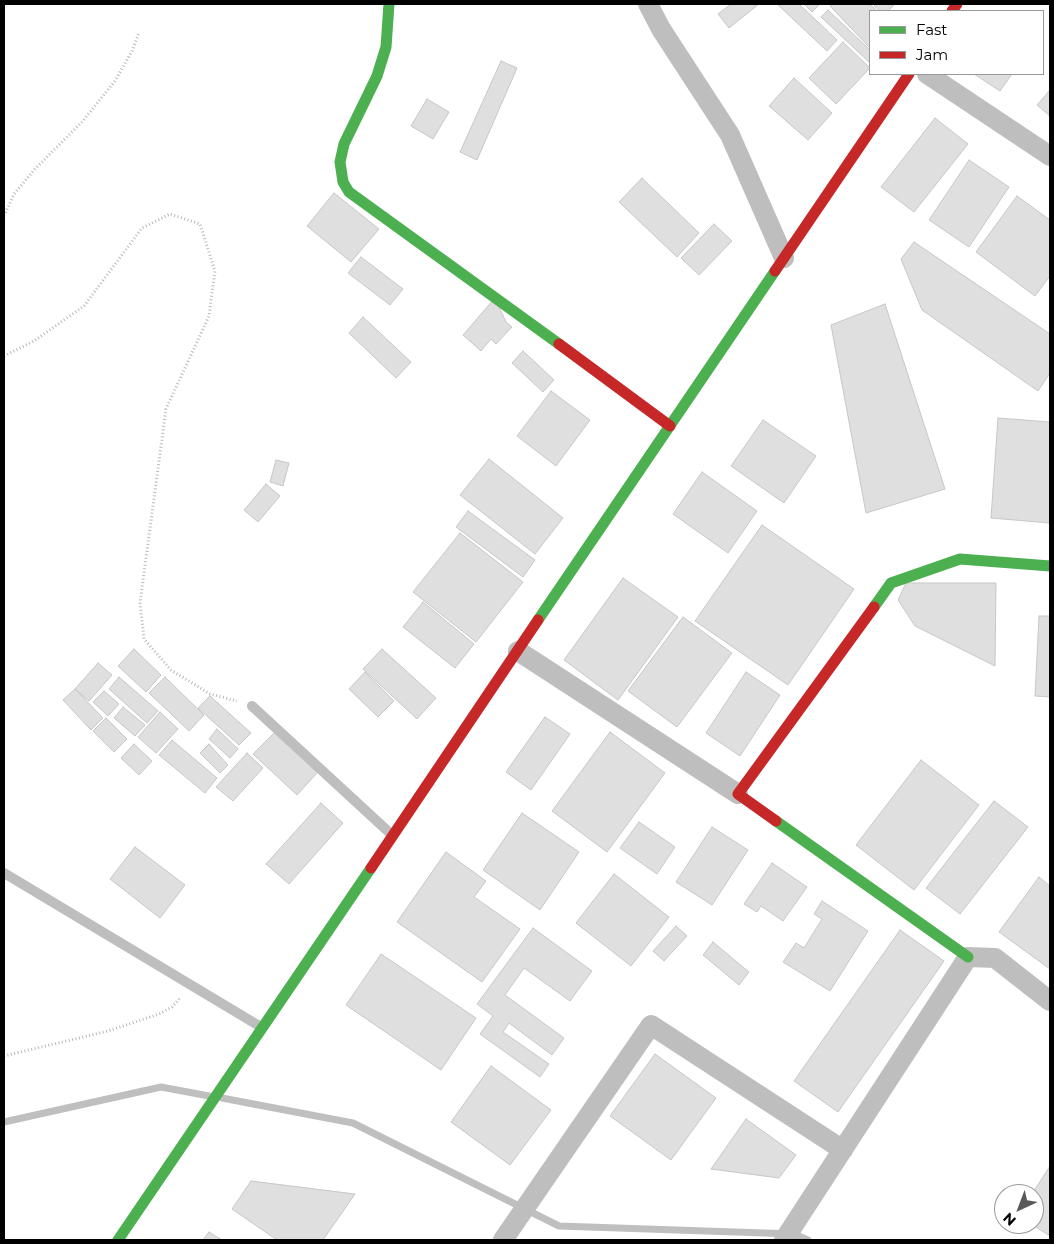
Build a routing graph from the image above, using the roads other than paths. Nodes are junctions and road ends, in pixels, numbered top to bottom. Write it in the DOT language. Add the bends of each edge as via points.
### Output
graph roads {
  1 [pos="389,4"];
  2 [pos="648,4"];
  3 [pos="908,75"];
  4 [pos="928,75"];
  5 [pos="1050,156"];
  6 [pos="784,258"];
  7 [pos="670,426"];
  8 [pos="1050,566"];
  9 [pos="518,651"];
  10 [pos="252,706"];
  11 [pos="738,794"];
  12 [pos="392,836"];
  13 [pos="4,873"];
  14 [pos="968,957"];
  15 [pos="1050,1001"];
  16 [pos="262,1027"];
  17 [pos="843,1150"];
  18 [pos="118,1240"];
  19 [pos="503,1240"];
  20 [pos="784,1240"];
  1 -- 7 [label="street" via="386,46 377,76 344,144 340,162 343,182 349,192"];
  2 -- 6 [label="street" via="730,135"];
  3 -- 6 [label="street"];
  4 -- 5 [label="street"];
  6 -- 7 [label="street"];
  7 -- 9 [label="street"];
  8 -- 11 [label="street" via="960,559 891,583"];
  9 -- 11 [label="street"];
  9 -- 12 [label="street"];
  10 -- 12 [label="lane"];
  11 -- 14 [label="street"];
  12 -- 16 [label="street"];
  13 -- 16 [label="lane"];
  14 -- 15 [label="street" via="995,958"];
  14 -- 17 [label="street"];
  16 -- 18 [label="street"];
  17 -- 19 [label="street" via="651,1024"];
  17 -- 20 [label="street"];
}
